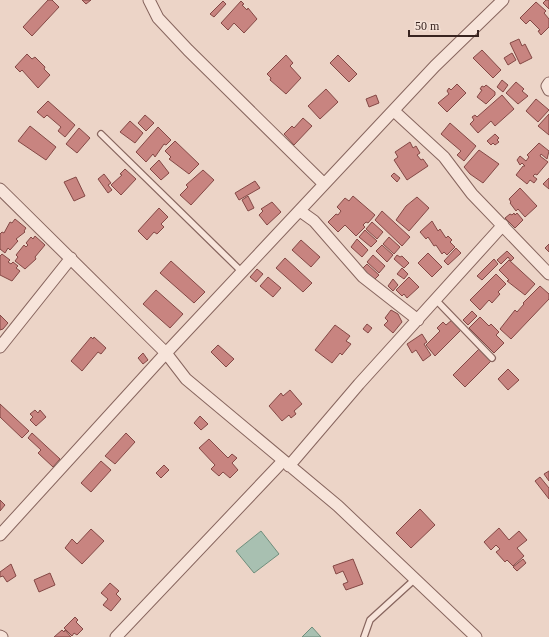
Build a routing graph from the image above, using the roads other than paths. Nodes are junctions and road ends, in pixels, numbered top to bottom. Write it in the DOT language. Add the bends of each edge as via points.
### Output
graph roads {
  1 [pos="149,0"];
  2 [pos="503,0"];
  3 [pos="549,83"];
  4 [pos="549,90"];
  5 [pos="394,111"];
  6 [pos="101,134"];
  7 [pos="324,184"];
  8 [pos="0,189"];
  9 [pos="300,211"];
  10 [pos="503,225"];
  11 [pos="72,258"];
  12 [pos="242,272"];
  13 [pos="549,274"];
  14 [pos="436,300"];
  15 [pos="418,320"];
  16 [pos="0,347"];
  17 [pos="166,353"];
  18 [pos="492,358"];
  19 [pos="286,463"];
  20 [pos="0,535"];
  21 [pos="415,580"];
  22 [pos="116,637"];
  23 [pos="364,637"];
  24 [pos="476,637"];
  1 -- 7 [label="street" via="158,18 188,50"];
  2 -- 5 [label="street" via="434,66"];
  3 -- 4 [label="street"];
  5 -- 7 [label="street"];
  5 -- 10 [label="street" via="444,157 460,180"];
  6 -- 12 [label="lane"];
  7 -- 9 [label="street"];
  8 -- 11 [label="street"];
  9 -- 12 [label="street"];
  9 -- 15 [label="street" via="314,221 363,277"];
  10 -- 13 [label="street"];
  10 -- 14 [label="street"];
  11 -- 16 [label="street"];
  11 -- 17 [label="street"];
  12 -- 17 [label="street"];
  14 -- 15 [label="street"];
  14 -- 18 [label="lane"];
  15 -- 19 [label="street"];
  17 -- 19 [label="street" via="186,378"];
  17 -- 20 [label="street"];
  19 -- 21 [label="street" via="338,506"];
  19 -- 22 [label="street"];
  21 -- 23 [label="lane" via="370,620"];
  21 -- 24 [label="street"];
}
